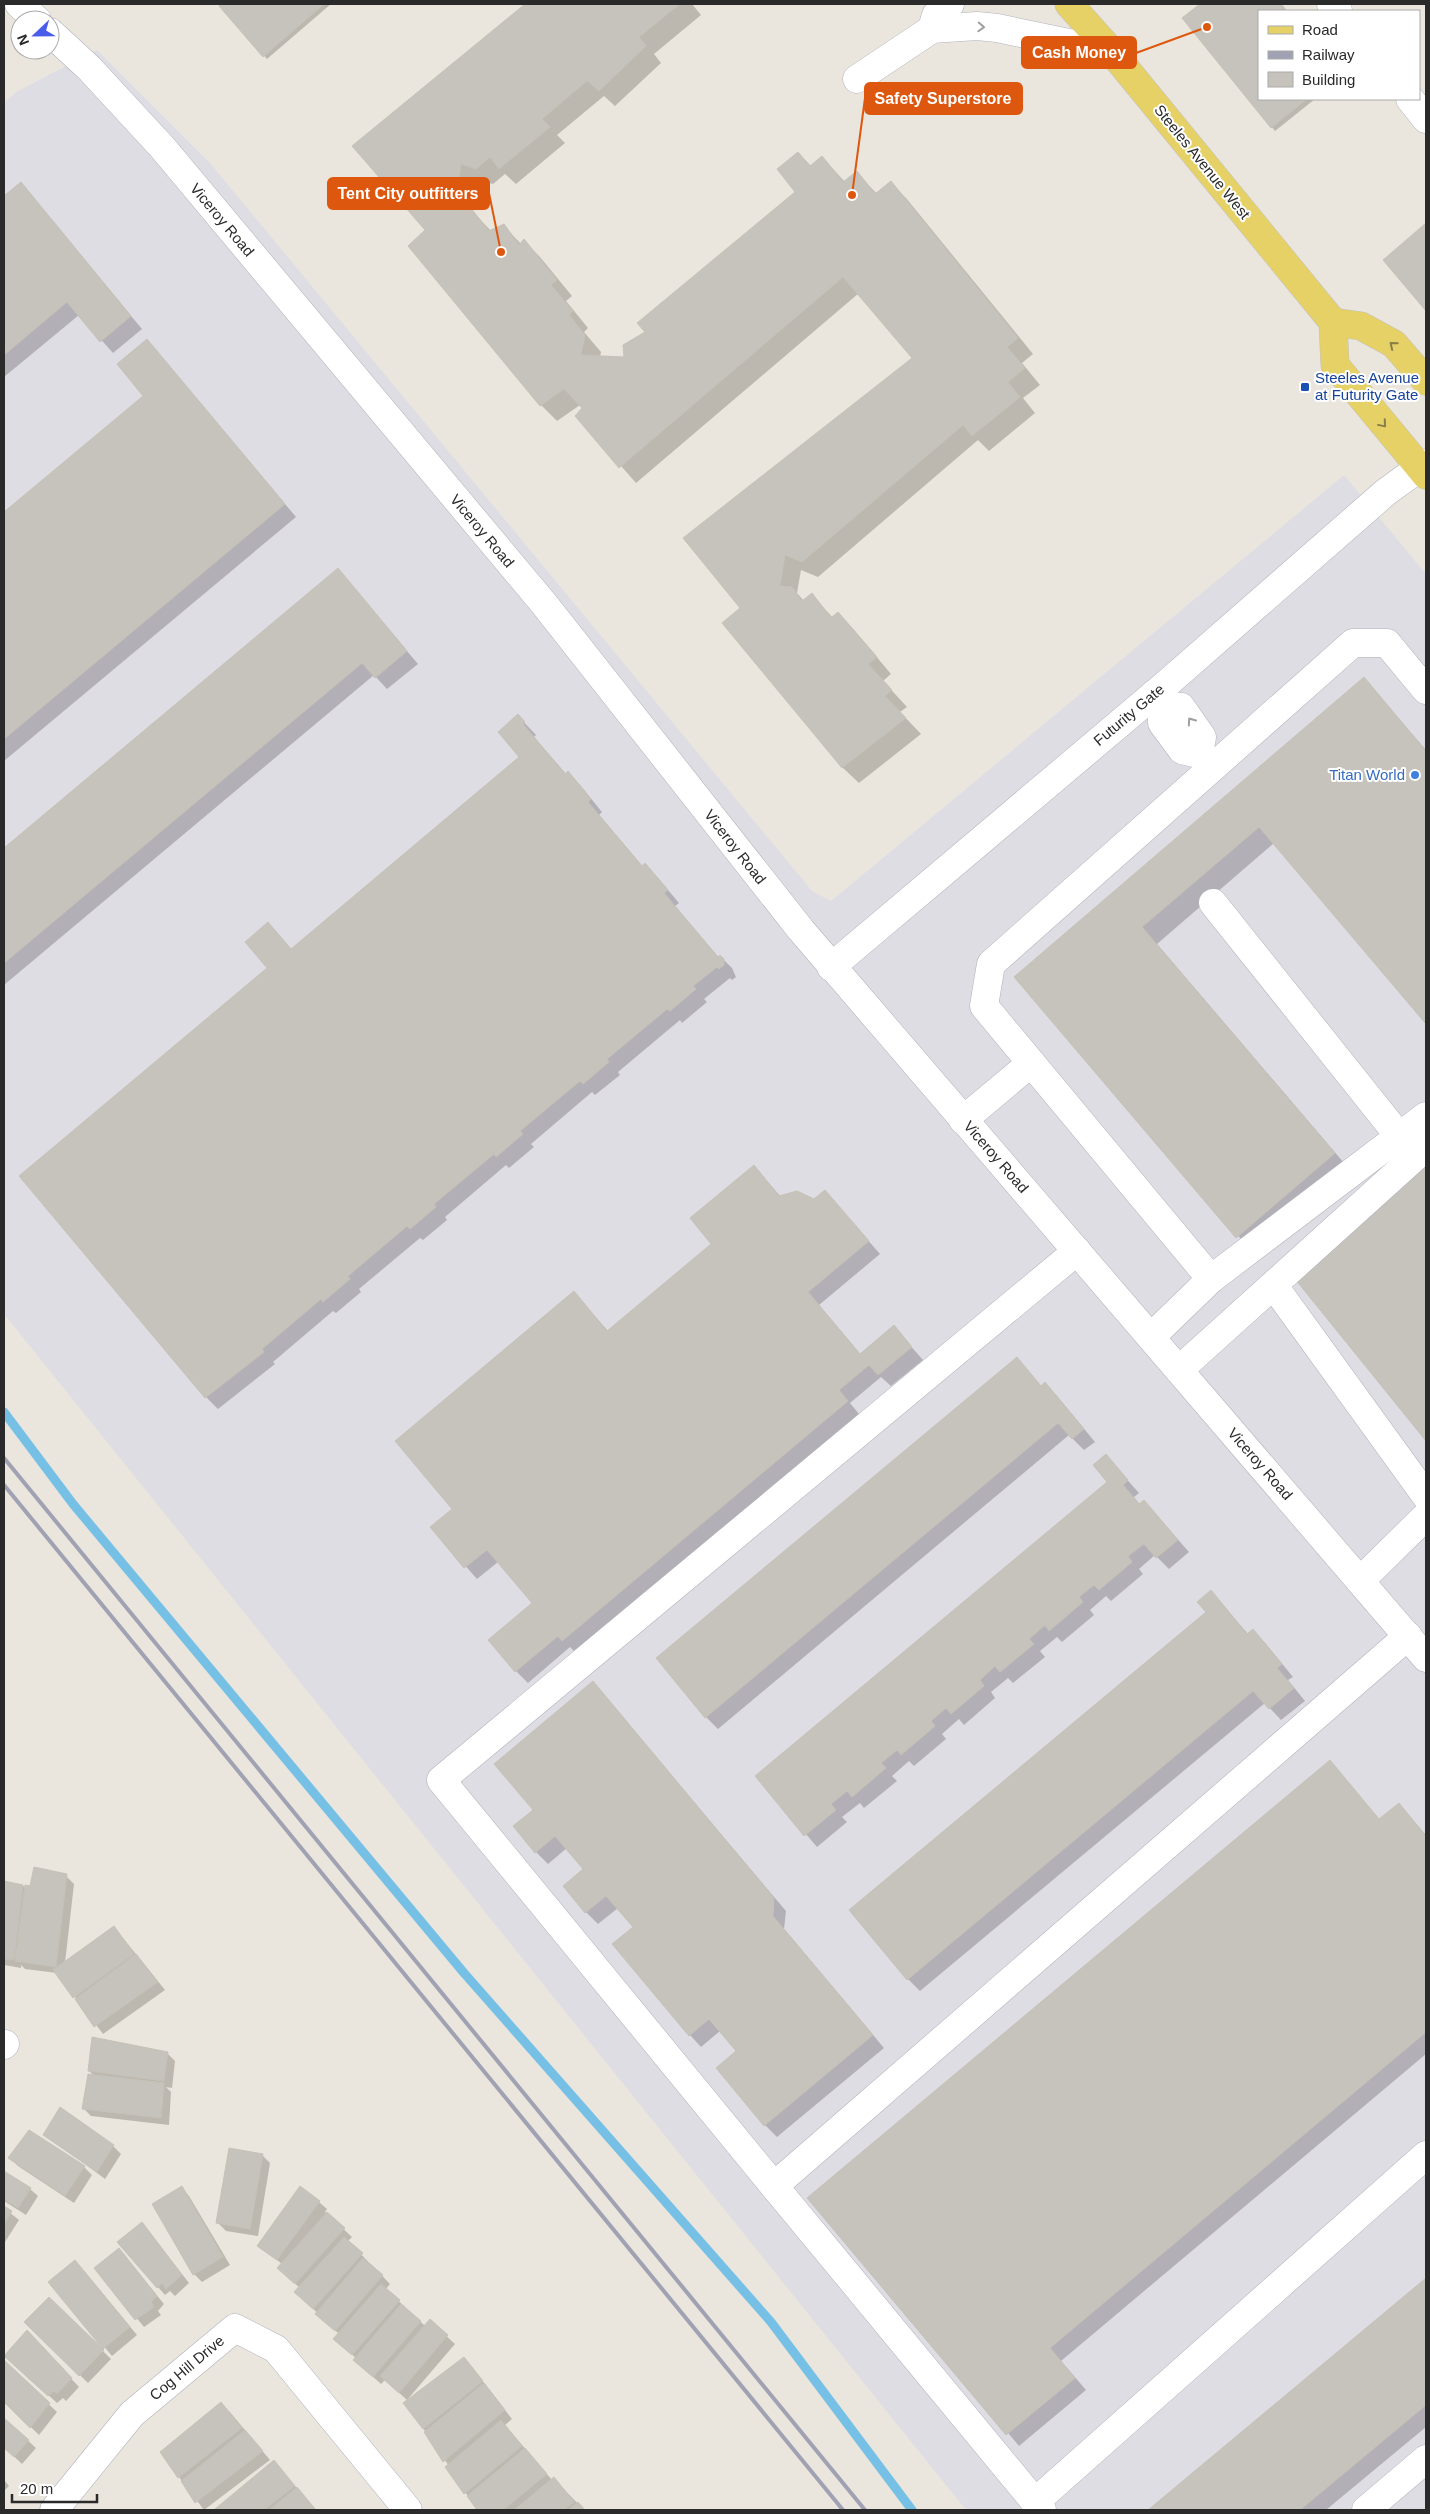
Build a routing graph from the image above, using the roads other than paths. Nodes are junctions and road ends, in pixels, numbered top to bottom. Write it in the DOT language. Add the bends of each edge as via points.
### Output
graph roads {
  1 [pos="950,4"];
  2 [pos="1069,4"];
  3 [pos="932,29"];
  4 [pos="60,41"];
  5 [pos="1112,52"];
  6 [pos="857,79"];
  7 [pos="1411,100"];
  8 [pos="1426,118"];
  9 [pos="1333,322"];
  10 [pos="1426,380"];
  11 [pos="1424,469"];
  12 [pos="1426,690"];
  13 [pos="1158,699"];
  14 [pos="1205,761"];
  15 [pos="1212,903"];
  16 [pos="832,966"];
  17 [pos="1031,1063"];
  18 [pos="1426,1116"];
  19 [pos="963,1120"];
  20 [pos="1400,1136"];
  21 [pos="1426,1147"];
  22 [pos="1077,1251"];
  23 [pos="1211,1279"];
  24 [pos="1274,1286"];
  25 [pos="1151,1338"];
  26 [pos="1179,1370"];
  27 [pos="1426,1496"];
  28 [pos="1426,1516"];
  29 [pos="1360,1581"];
  30 [pos="1408,1636"];
  31 [pos="1426,1658"];
  32 [pos="1426,2156"];
  33 [pos="774,2186"];
  34 [pos="1426,2459"];
  35 [pos="1038,2506"];
  36 [pos="54,2510"];
  37 [pos="408,2510"];
  38 [pos="1366,2510"];
  1 -- 3 [label="street" via="936,15"];
  2 -- 5 [label="main road, Steeles Avenue West"];
  3 -- 5 [label="street, one-way" via="997,28"];
  3 -- 6 [label="street"];
  4 -- 16 [label="street, Viceroy Road" via="162,147 545,605"];
  5 -- 9 [label="main road, Steeles Avenue West"];
  7 -- 8 [label="street"];
  10 -- 9 [label="main road, one-way" via="1394,344 1361,326"];
  9 -- 11 [label="main road, one-way" via="1335,365"];
  11 -- 13 [label="street, Futurity Gate" via="1386,492"];
  12 -- 14 [label="street" via="1387,642 1353,643"];
  13 -- 14 [label="street" via="1162,723 1182,750"];
  13 -- 16 [label="street, Futurity Gate"];
  14 -- 17 [label="street" via="991,964 984,1006"];
  15 -- 20 [label="street"];
  16 -- 19 [label="street, Viceroy Road"];
  17 -- 19 [label="street"];
  17 -- 23 [label="street"];
  18 -- 20 [label="street"];
  19 -- 22 [label="street, Viceroy Road"];
  20 -- 23 [label="street"];
  21 -- 24 [label="street"];
  22 -- 25 [label="street, Viceroy Road"];
  22 -- 33 [label="street" via="441,1780"];
  23 -- 25 [label="street"];
  24 -- 26 [label="street"];
  24 -- 27 [label="street"];
  25 -- 26 [label="street, Viceroy Road"];
  26 -- 29 [label="street, Viceroy Road"];
  28 -- 29 [label="street"];
  29 -- 30 [label="street, Viceroy Road"];
  30 -- 31 [label="street, Viceroy Road"];
  30 -- 33 [label="street"];
  32 -- 35 [label="street"];
  33 -- 35 [label="street"];
  34 -- 38 [label="street"];
  36 -- 37 [label="street, Cog Hill Drive" via="132,2414 236,2328 276,2350"];
}
